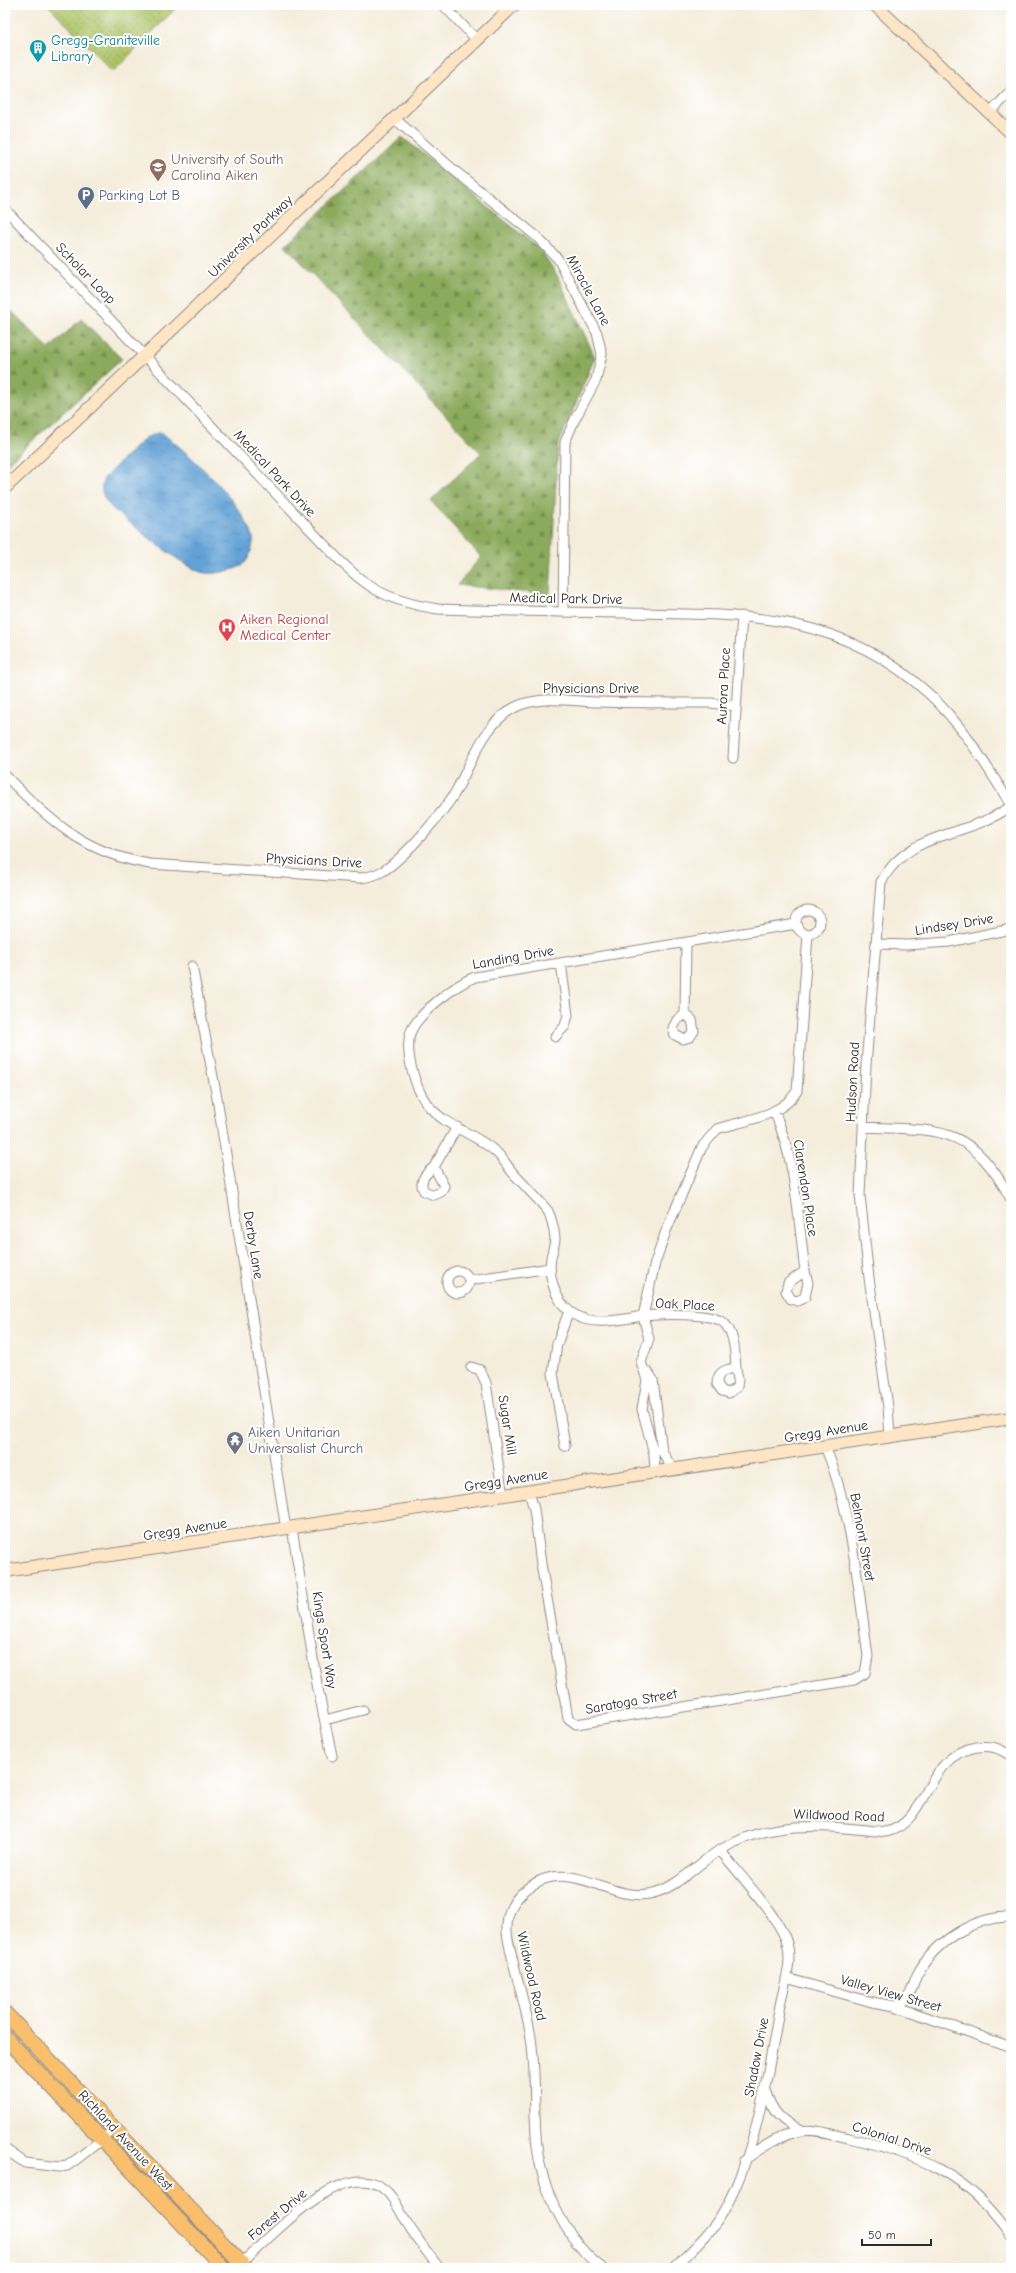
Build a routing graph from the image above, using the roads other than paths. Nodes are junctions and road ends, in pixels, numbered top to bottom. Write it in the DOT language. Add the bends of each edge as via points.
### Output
graph roads {
  1 [pos="443,5"];
  2 [pos="514,5"];
  3 [pos="876,5"];
  4 [pos="477,40"];
  5 [pos="1011,91"];
  6 [pos="990,113"];
  7 [pos="395,118"];
  8 [pos="1011,133"];
  9 [pos="5,209"];
  10 [pos="146,356"];
  11 [pos="5,488"];
  12 [pos="562,612"];
  13 [pos="742,616"];
  14 [pos="736,706"];
  15 [pos="733,758"];
  16 [pos="5,775"];
  17 [pos="1011,806"];
  18 [pos="796,924"];
  19 [pos="1011,929"];
  20 [pos="808,935"];
  21 [pos="686,944"];
  22 [pos="877,944"];
  23 [pos="561,963"];
  24 [pos="192,966"];
  25 [pos="685,1014"];
  26 [pos="555,1037"];
  27 [pos="774,1111"];
  28 [pos="457,1127"];
  29 [pos="864,1127"];
  30 [pos="434,1167"];
  31 [pos="1011,1199"];
  32 [pos="550,1268"];
  33 [pos="804,1271"];
  34 [pos="470,1280"];
  35 [pos="569,1311"];
  36 [pos="643,1316"];
  37 [pos="641,1362"];
  38 [pos="471,1367"];
  39 [pos="736,1368"];
  40 [pos="1011,1418"];
  41 [pos="890,1437"];
  42 [pos="565,1446"];
  43 [pos="826,1446"];
  44 [pos="673,1470"];
  45 [pos="655,1472"];
  46 [pos="529,1492"];
  47 [pos="503,1496"];
  48 [pos="289,1528"];
  49 [pos="5,1571"];
  50 [pos="865,1635"];
  51 [pos="363,1710"];
  52 [pos="325,1720"];
  53 [pos="332,1756"];
  54 [pos="1011,1756"];
  55 [pos="720,1850"];
  56 [pos="1011,1917"];
  57 [pos="786,1978"];
  58 [pos="895,2006"];
  59 [pos="5,2013"];
  60 [pos="5,2037"];
  61 [pos="1011,2047"];
  62 [pos="765,2089"];
  63 [pos="115,2129"];
  64 [pos="802,2130"];
  65 [pos="103,2139"];
  66 [pos="5,2150"];
  67 [pos="744,2160"];
  68 [pos="1011,2236"];
  69 [pos="242,2267"];
  70 [pos="224,2268"];
  71 [pos="438,2268"];
  72 [pos="602,2268"];
  73 [pos="674,2268"];
  1 -- 4 [label="street"];
  2 -- 4 [label="street, University Parkway"];
  3 -- 6 [label="street"];
  4 -- 7 [label="street, University Parkway"];
  5 -- 6 [label="street"];
  6 -- 8 [label="street"];
  7 -- 10 [label="street, University Parkway"];
  7 -- 12 [label="street, Miracle Lane" via="455,172 536,236 558,259 597,333 602,354 596,380 565,442"];
  9 -- 10 [label="street, Scholar Loop"];
  10 -- 11 [label="street, University Parkway"];
  10 -- 12 [label="street, Medical Park Drive" via="345,566 376,591 406,604 438,609"];
  12 -- 13 [label="street, Medical Park Drive"];
  13 -- 14 [label="street, Aurora Place"];
  13 -- 17 [label="street, Medical Park Drive" via="787,622 820,631 857,646 894,666 928,693 957,723 980,754"];
  14 -- 15 [label="street, Aurora Place"];
  14 -- 16 [label="street, Physicians Drive" via="710,703 550,700 514,708 502,718 476,749 455,793 436,818 390,866 360,878 150,864 120,858 91,846 56,824"];
  17 -- 22 [label="street, Hudson Road" via="981,824 915,846 899,857 881,882"];
  18 -- 20 [label="street"];
  18 -- 20 [label="street" via="799,916 805,911 816,913 820,925 815,932"];
  18 -- 21 [label="street, Landing Drive"];
  19 -- 22 [label="street, Lindsey Drive" via="949,942"];
  20 -- 27 [label="street" via="798,1085 790,1100"];
  21 -- 23 [label="street, Landing Drive"];
  21 -- 25 [label="street"];
  22 -- 29 [label="street, Hudson Road" via="866,1065"];
  23 -- 26 [label="street" via="568,1015 565,1026"];
  23 -- 28 [label="street, Landing Drive" via="467,980 428,1011 415,1025 410,1034 410,1047 417,1084 427,1104"];
  24 -- 48 [label="street, Derby Lane" via="217,1098"];
  27 -- 33 [label="street, Clarendon Place" via="784,1136 792,1174"];
  27 -- 36 [label="street" via="717,1129 706,1140 660,1246"];
  28 -- 30 [label="street"];
  28 -- 32 [label="street, Landing Drive" via="483,1141 498,1153 548,1211 555,1239"];
  29 -- 31 [label="street" via="922,1129 963,1140 995,1173"];
  29 -- 41 [label="street, Hudson Road" via="860,1195"];
  32 -- 34 [label="street"];
  32 -- 35 [label="street, Landing Drive" via="556,1292"];
  35 -- 36 [label="street" via="608,1322"];
  35 -- 42 [label="street" via="559,1337 553,1374"];
  36 -- 37 [label="street" via="649,1339"];
  36 -- 39 [label="street, Oak Place" via="718,1318 729,1330"];
  37 -- 44 [label="street" via="653,1380 662,1451"];
  37 -- 45 [label="street" via="647,1380 642,1401 642,1418 654,1454"];
  38 -- 47 [label="street, Sugar Mill" via="480,1370 486,1382"];
  40 -- 41 [label="street, Gregg Avenue"];
  41 -- 43 [label="street, Gregg Avenue"];
  43 -- 44 [label="street, Gregg Avenue"];
  43 -- 50 [label="street, Belmont Street" via="838,1479"];
  44 -- 45 [label="street, Gregg Avenue"];
  45 -- 46 [label="street, Gregg Avenue"];
  46 -- 47 [label="street, Gregg Avenue"];
  46 -- 50 [label="street, Saratoga Street" via="534,1509 566,1709 572,1723 608,1721 677,1707 854,1680 860,1678 867,1669"];
  47 -- 48 [label="street, Gregg Avenue"];
  48 -- 49 [label="street, Gregg Avenue"];
  48 -- 52 [label="street, Kings Sport Way"];
  51 -- 52 [label="street"];
  52 -- 53 [label="street, Kings Sport Way"];
  54 -- 55 [label="street, Wildwood Road" via="999,1748 991,1747 965,1749 958,1753 938,1771 907,1821 892,1831 795,1826 751,1835"];
  55 -- 57 [label="street, Shadow Drive" via="758,1897 784,1935 789,1960"];
  55 -- 72 [label="street, Wildwood Road" via="673,1885 650,1894 622,1891 577,1878 552,1878 537,1883 523,1892 514,1903 508,1917 508,1937 531,2039 534,2134 539,2163 565,2227 588,2258"];
  56 -- 58 [label="street" via="982,1920 940,1945 926,1960 907,1999"];
  57 -- 58 [label="street, Valley View Street"];
  57 -- 62 [label="street, Shadow Drive"];
  58 -- 61 [label="street, Valley View Street"];
  59 -- 63 [label="main road, Richland Avenue West"];
  60 -- 65 [label="main road, Richland Avenue West"];
  62 -- 64 [label="street" via="769,2103 777,2116 790,2126"];
  62 -- 67 [label="street, Shadow Drive"];
  63 -- 65 [label="street"];
  63 -- 69 [label="main road, Richland Avenue West"];
  64 -- 67 [label="street, Colonial Drive" via="774,2140"];
  64 -- 68 [label="street, Colonial Drive" via="857,2140 924,2161 969,2188 990,2208"];
  65 -- 66 [label="street" via="77,2159 60,2167 25,2162"];
  65 -- 70 [label="main road, Richland Avenue West"];
  67 -- 73 [label="street, Shadow Drive" via="734,2189 718,2220"];
  69 -- 71 [label="street, Forest Drive" via="301,2210 332,2190 361,2181 380,2186 389,2194"];
}
